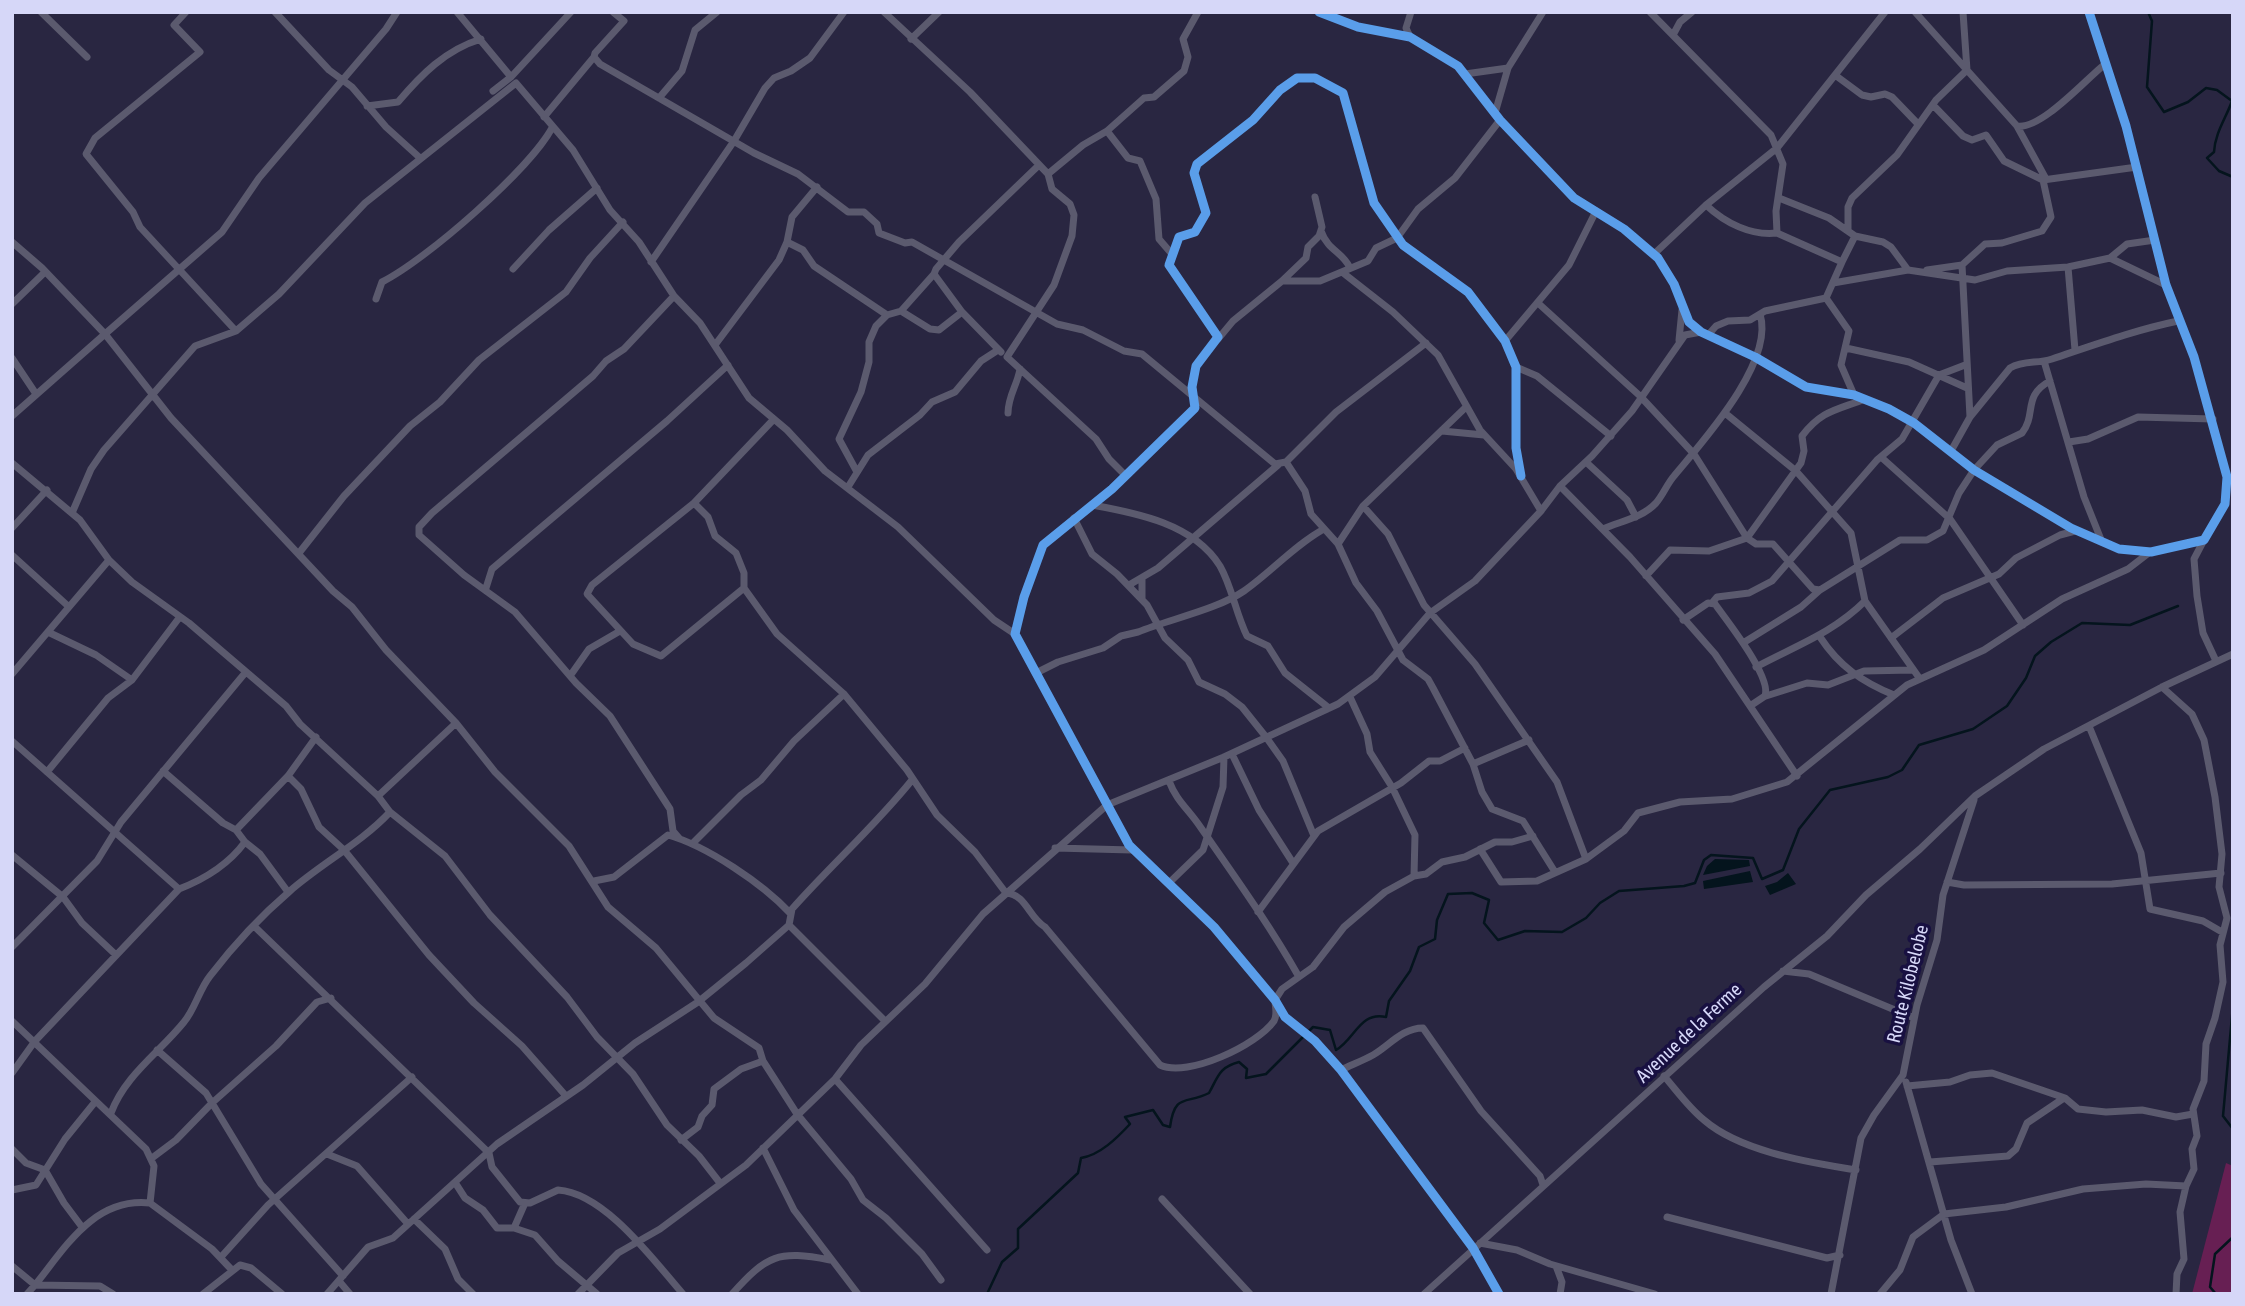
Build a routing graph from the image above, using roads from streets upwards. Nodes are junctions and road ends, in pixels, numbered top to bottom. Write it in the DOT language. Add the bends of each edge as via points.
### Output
graph roads {
  1 [pos="41,12"];
  2 [pos="186,12"];
  3 [pos="275,12"];
  4 [pos="397,12"];
  5 [pos="457,12"];
  6 [pos="571,12"];
  7 [pos="612,12"];
  8 [pos="717,12"];
  9 [pos="844,12"];
  10 [pos="884,12"];
  11 [pos="939,12"];
  12 [pos="1198,12"];
  13 [pos="1319,12"];
  14 [pos="1411,12"];
  15 [pos="1543,12"];
  16 [pos="1650,12"];
  17 [pos="1692,12"];
  18 [pos="1885,12"];
  19 [pos="1915,12"];
  20 [pos="1963,12"];
  21 [pos="2089,12"];
  22 [pos="630,13"];
  23 [pos="624,20"];
  24 [pos="1673,35"];
  25 [pos="1410,37"];
  26 [pos="481,39"];
  27 [pos="911,39"];
  28 [pos="87,57"];
  29 [pos="594,57"];
  30 [pos="2105,65"];
  31 [pos="1508,68"];
  32 [pos="1967,70"];
  33 [pos="1465,74"];
  34 [pos="1835,75"];
  35 [pos="511,76"];
  36 [pos="342,79"];
  37 [pos="493,91"];
  38 [pos="659,97"];
  39 [pos="1933,105"];
  40 [pos="367,106"];
  41 [pos="1497,116"];
  42 [pos="544,117"];
  43 [pos="1918,124"];
  44 [pos="2017,125"];
  45 [pos="552,128"];
  46 [pos="1107,131"];
  47 [pos="734,141"];
  48 [pos="1777,148"];
  49 [pos="419,156"];
  50 [pos="1039,165"];
  51 [pos="2137,167"];
  52 [pos="1048,174"];
  53 [pos="2045,179"];
  54 [pos="817,187"];
  55 [pos="597,188"];
  56 [pos="1315,197"];
  57 [pos="1779,198"];
  58 [pos="1706,205"];
  59 [pos="1596,212"];
  60 [pos="623,222"];
  61 [pos="1321,230"];
  62 [pos="1848,230"];
  63 [pos="1777,233"];
  64 [pos="1855,236"];
  65 [pos="1397,238"];
  66 [pos="2155,240"];
  67 [pos="12,242"];
  68 [pos="787,242"];
  69 [pos="1171,253"];
  70 [pos="1654,254"];
  71 [pos="2110,258"];
  72 [pos="942,259"];
  73 [pos="1842,261"];
  74 [pos="651,262"];
  75 [pos="1962,265"];
  76 [pos="2068,267"];
  77 [pos="513,269"];
  78 [pos="179,270"];
  79 [pos="1346,270"];
  80 [pos="1908,270"];
  81 [pos="1922,271"];
  82 [pos="46,272"];
  83 [pos="934,274"];
  84 [pos="1964,279"];
  85 [pos="1282,281"];
  86 [pos="1833,283"];
  87 [pos="2166,285"];
  88 [pos="674,296"];
  89 [pos="1826,298"];
  90 [pos="376,299"];
  91 [pos="1538,303"];
  92 [pos="12,304"];
  93 [pos="1682,310"];
  94 [pos="901,311"];
  95 [pos="1035,311"];
  96 [pos="962,312"];
  97 [pos="1760,314"];
  98 [pos="887,315"];
  99 [pos="2178,321"];
  100 [pos="236,331"];
  101 [pos="1705,333"];
  102 [pos="104,334"];
  103 [pos="1218,339"];
  104 [pos="1504,341"];
  105 [pos="1426,343"];
  106 [pos="1679,343"];
  107 [pos="715,345"];
  108 [pos="1846,348"];
  109 [pos="998,350"];
  110 [pos="2074,350"];
  111 [pos="1007,357"];
  112 [pos="1755,357"];
  113 [pos="12,358"];
  114 [pos="2044,361"];
  115 [pos="728,365"];
  116 [pos="1965,365"];
  117 [pos="1516,368"];
  118 [pos="1020,369"];
  119 [pos="1939,375"];
  120 [pos="2050,381"];
  121 [pos="1967,388"];
  122 [pos="36,394"];
  123 [pos="150,394"];
  124 [pos="1854,395"];
  125 [pos="1640,396"];
  126 [pos="1866,399"];
  127 [pos="1196,401"];
  128 [pos="1466,407"];
  129 [pos="1008,413"];
  130 [pos="1725,413"];
  131 [pos="12,416"];
  132 [pos="1970,416"];
  133 [pos="774,419"];
  134 [pos="2213,419"];
  135 [pos="1914,424"];
  136 [pos="1442,431"];
  137 [pos="1484,435"];
  138 [pos="1611,436"];
  139 [pos="2069,442"];
  140 [pos="1951,452"];
  141 [pos="1694,454"];
  142 [pos="1881,457"];
  143 [pos="1586,462"];
  144 [pos="12,463"];
  145 [pos="1282,463"];
  146 [pos="1974,470"];
  147 [pos="1796,471"];
  148 [pos="857,472"];
  149 [pos="1125,475"];
  150 [pos="1521,476"];
  151 [pos="1560,486"];
  152 [pos="848,487"];
  153 [pos="47,491"];
  154 [pos="694,503"];
  155 [pos="1092,505"];
  156 [pos="1363,506"];
  157 [pos="1541,511"];
  158 [pos="1832,512"];
  159 [pos="72,513"];
  160 [pos="1636,517"];
  161 [pos="1074,518"];
  162 [pos="1950,519"];
  163 [pos="12,528"];
  164 [pos="1603,529"];
  165 [pos="1324,530"];
  166 [pos="2076,530"];
  167 [pos="1191,538"];
  168 [pos="1747,538"];
  169 [pos="2204,541"];
  170 [pos="2102,542"];
  171 [pos="1338,544"];
  172 [pos="2175,548"];
  173 [pos="2151,552"];
  174 [pos="299,553"];
  175 [pos="12,555"];
  176 [pos="2194,559"];
  177 [pos="109,560"];
  178 [pos="1787,562"];
  179 [pos="1857,568"];
  180 [pos="1991,575"];
  181 [pos="1646,576"];
  182 [pos="1142,580"];
  183 [pos="1129,585"];
  184 [pos="486,588"];
  185 [pos="744,588"];
  186 [pos="1821,590"];
  187 [pos="1231,597"];
  188 [pos="1142,599"];
  189 [pos="1865,601"];
  190 [pos="1712,603"];
  191 [pos="68,606"];
  192 [pos="1430,613"];
  193 [pos="179,618"];
  194 [pos="1683,620"];
  195 [pos="1156,625"];
  196 [pos="2022,625"];
  197 [pos="620,631"];
  198 [pos="50,633"];
  199 [pos="1015,634"];
  200 [pos="1820,637"];
  201 [pos="1891,638"];
  202 [pos="1743,643"];
  203 [pos="1398,651"];
  204 [pos="2233,654"];
  205 [pos="2216,661"];
  206 [pos="1756,667"];
  207 [pos="1912,670"];
  208 [pos="245,673"];
  209 [pos="1036,673"];
  210 [pos="1857,673"];
  211 [pos="12,674"];
  212 [pos="570,676"];
  213 [pos="1920,679"];
  214 [pos="132,680"];
  215 [pos="2162,687"];
  216 [pos="844,694"];
  217 [pos="1894,695"];
  218 [pos="1765,696"];
  219 [pos="1350,697"];
  220 [pos="1750,706"];
  221 [pos="1329,708"];
  222 [pos="456,723"];
  223 [pos="2089,726"];
  224 [pos="316,737"];
  225 [pos="1266,737"];
  226 [pos="1530,740"];
  227 [pos="12,741"];
  228 [pos="1465,748"];
  229 [pos="1228,756"];
  230 [pos="1473,764"];
  231 [pos="163,771"];
  232 [pos="47,772"];
  233 [pos="288,776"];
  234 [pos="1797,776"];
  235 [pos="912,780"];
  236 [pos="1169,781"];
  237 [pos="1392,787"];
  238 [pos="378,796"];
  239 [pos="1975,796"];
  240 [pos="1107,805"];
  241 [pos="390,812"];
  242 [pos="236,830"];
  243 [pos="114,834"];
  244 [pos="1314,836"];
  245 [pos="1532,836"];
  246 [pos="679,838"];
  247 [pos="1207,839"];
  248 [pos="245,842"];
  249 [pos="693,844"];
  250 [pos="1055,848"];
  251 [pos="1480,849"];
  252 [pos="344,850"];
  253 [pos="1132,850"];
  254 [pos="12,855"];
  255 [pos="1586,859"];
  256 [pos="1293,863"];
  257 [pos="1555,872"];
  258 [pos="2221,873"];
  259 [pos="1414,876"];
  260 [pos="594,881"];
  261 [pos="1170,882"];
  262 [pos="1947,882"];
  263 [pos="2145,882"];
  264 [pos="179,889"];
  265 [pos="288,892"];
  266 [pos="1006,893"];
  267 [pos="63,897"];
  268 [pos="1258,912"];
  269 [pos="790,913"];
  270 [pos="789,925"];
  271 [pos="255,926"];
  272 [pos="2222,932"];
  273 [pos="12,947"];
  274 [pos="116,955"];
  275 [pos="1783,971"];
  276 [pos="1299,977"];
  277 [pos="331,998"];
  278 [pos="1275,1000"];
  279 [pos="698,1002"];
  280 [pos="1914,1018"];
  281 [pos="12,1021"];
  282 [pos="885,1021"];
  283 [pos="35,1041"];
  284 [pos="157,1050"];
  285 [pos="616,1057"];
  286 [pos="763,1061"];
  287 [pos="1341,1070"];
  288 [pos="12,1073"];
  289 [pos="1903,1075"];
  290 [pos="1664,1076"];
  291 [pos="412,1077"];
  292 [pos="835,1079"];
  293 [pos="1907,1086"];
  294 [pos="566,1096"];
  295 [pos="2065,1098"];
  296 [pos="95,1102"];
  297 [pos="212,1103"];
  298 [pos="111,1112"];
  299 [pos="797,1114"];
  300 [pos="2193,1114"];
  301 [pos="681,1140"];
  302 [pos="763,1147"];
  303 [pos="12,1149"];
  304 [pos="489,1153"];
  305 [pos="327,1154"];
  306 [pos="152,1158"];
  307 [pos="1930,1162"];
  308 [pos="45,1170"];
  309 [pos="1856,1170"];
  310 [pos="1540,1176"];
  311 [pos="1552,1180"];
  312 [pos="720,1183"];
  313 [pos="456,1184"];
  314 [pos="1543,1185"];
  315 [pos="2186,1186"];
  316 [pos="12,1190"];
  317 [pos="1163,1199"];
  318 [pos="273,1200"];
  319 [pos="150,1203"];
  320 [pos="525,1203"];
  321 [pos="1944,1214"];
  322 [pos="1667,1217"];
  323 [pos="411,1222"];
  324 [pos="82,1227"];
  325 [pos="513,1228"];
  326 [pos="637,1242"];
  327 [pos="1477,1246"];
  328 [pos="987,1250"];
  329 [pos="1840,1255"];
  330 [pos="221,1256"];
  331 [pos="830,1260"];
  332 [pos="12,1266"];
  333 [pos="1556,1266"];
  334 [pos="231,1269"];
  335 [pos="341,1279"];
  336 [pos="941,1280"];
  337 [pos="35,1285"];
  338 [pos="587,1285"];
  339 [pos="27,1294"];
  340 [pos="113,1294"];
  341 [pos="203,1294"];
  342 [pos="282,1294"];
  343 [pos="327,1294"];
  344 [pos="350,1294"];
  345 [pos="473,1294"];
  346 [pos="578,1294"];
  347 [pos="597,1294"];
  348 [pos="682,1294"];
  349 [pos="732,1294"];
  350 [pos="858,1294"];
  351 [pos="1250,1294"];
  352 [pos="1424,1294"];
  353 [pos="1499,1294"];
  354 [pos="1560,1294"];
  355 [pos="1655,1294"];
  356 [pos="1831,1294"];
  357 [pos="1880,1294"];
  358 [pos="1972,1294"];
  359 [pos="2176,1294"];
  1 -- 28 [label="street"];
  2 -- 78 [label="street" via="174,24 200,52 95,138 86,154 140,227"];
  3 -- 36 [label="street" via="329,71"];
  4 -- 36 [label="street"];
  5 -- 26 [label="street"];
  6 -- 35 [label="street"];
  7 -- 23 [label="street"];
  8 -- 38 [label="street" via="695,30 682,71"];
  9 -- 47 [label="street" via="810,58 765,88"];
  10 -- 27 [label="street"];
  11 -- 27 [label="street"];
  12 -- 46 [label="street" via="1183,39 1188,57 1184,71"];
  13 -- 25 [label="street" via="1358,27"];
  14 -- 25 [label="street" via="1406,27"];
  15 -- 31 [label="street"];
  16 -- 24 [label="street"];
  17 -- 24 [label="street"];
  18 -- 34 [label="street"];
  19 -- 32 [label="street"];
  20 -- 32 [label="street"];
  21 -- 30 [label="street"];
  22 -- 23 [label="street"];
  23 -- 29 [label="street"];
  24 -- 48 [label="street" via="1771,135"];
  25 -- 33 [label="street"];
  26 -- 35 [label="street"];
  26 -- 40 [label="street" via="429,68 398,102"];
  27 -- 50 [label="street" via="970,92"];
  29 -- 38 [label="street"];
  29 -- 42 [label="street"];
  30 -- 44 [label="street" via="2045,115 2030,125"];
  30 -- 51 [label="street"];
  31 -- 33 [label="street"];
  31 -- 41 [label="street"];
  32 -- 39 [label="street"];
  32 -- 44 [label="street"];
  33 -- 41 [label="street"];
  34 -- 43 [label="street" via="1862,95 1892,97"];
  34 -- 48 [label="street"];
  35 -- 37 [label="street"];
  36 -- 40 [label="street"];
  36 -- 78 [label="street" via="259,178 222,232"];
  38 -- 47 [label="street"];
  39 -- 43 [label="street"];
  39 -- 53 [label="street" via="1963,136 1972,140 1986,135 2004,161"];
  40 -- 49 [label="street"];
  41 -- 59 [label="street" via="1574,198"];
  41 -- 65 [label="street" via="1455,178 1418,209"];
  42 -- 45 [label="street"];
  42 -- 49 [label="street" via="516,83"];
  43 -- 62 [label="street" via="1897,155 1852,198"];
  44 -- 53 [label="street"];
  45 -- 55 [label="street" via="573,150"];
  45 -- 90 [label="street" via="542,146 457,227 383,282"];
  46 -- 52 [label="street"];
  46 -- 69 [label="street" via="1129,158 1140,161 1156,199 1159,239"];
  47 -- 54 [label="street"];
  47 -- 74 [label="street"];
  48 -- 57 [label="street" via="1783,164"];
  48 -- 58 [label="street"];
  49 -- 100 [label="street"];
  50 -- 52 [label="street"];
  50 -- 72 [label="street"];
  51 -- 53 [label="street"];
  51 -- 66 [label="street"];
  52 -- 95 [label="street" via="1052,189 1070,204 1074,224 1054,285"];
  53 -- 75 [label="street" via="2051,217 2042,231 1985,244"];
  54 -- 68 [label="street" via="792,217"];
  54 -- 72 [label="street" via="848,212 860,211 871,217 879,233 912,242"];
  55 -- 60 [label="street"];
  55 -- 77 [label="street"];
  56 -- 61 [label="street"];
  57 -- 62 [label="street"];
  57 -- 63 [label="street"];
  58 -- 63 [label="street" via="1736,226"];
  58 -- 70 [label="street"];
  59 -- 70 [label="street"];
  59 -- 91 [label="street" via="1569,265"];
  60 -- 74 [label="street"];
  60 -- 174 [label="street" via="566,292 479,360 410,426 344,496"];
  61 -- 79 [label="street" via="1329,247 1345,259"];
  61 -- 85 [label="street" via="1306,258"];
  62 -- 64 [label="street"];
  63 -- 73 [label="street"];
  64 -- 73 [label="street"];
  64 -- 80 [label="street" via="1891,247"];
  65 -- 69 [label="street" via="1374,203 1343,93 1315,78 1297,78 1197,164 1194,173 1206,213 1195,232 1179,237"];
  65 -- 79 [label="street" via="1376,248 1368,261"];
  65 -- 104 [label="street" via="1468,292"];
  66 -- 71 [label="street" via="2127,244"];
  66 -- 87 [label="street"];
  67 -- 82 [label="street"];
  68 -- 98 [label="street" via="803,250 824,274"];
  68 -- 107 [label="street" via="779,260"];
  69 -- 103 [label="street" via="1171,271"];
  70 -- 93 [label="street" via="1674,284"];
  71 -- 76 [label="street"];
  71 -- 87 [label="street"];
  72 -- 83 [label="street"];
  72 -- 95 [label="street"];
  73 -- 86 [label="street"];
  74 -- 88 [label="street"];
  75 -- 81 [label="street"];
  75 -- 84 [label="street"];
  76 -- 84 [label="street" via="2018,269"];
  76 -- 110 [label="street"];
  78 -- 100 [label="street"];
  78 -- 102 [label="street"];
  79 -- 85 [label="street" via="1320,281"];
  79 -- 105 [label="street"];
  80 -- 81 [label="street"];
  80 -- 86 [label="street"];
  81 -- 84 [label="street"];
  82 -- 92 [label="street"];
  82 -- 102 [label="street"];
  83 -- 94 [label="street"];
  83 -- 96 [label="street"];
  84 -- 116 [label="street"];
  85 -- 103 [label="street"];
  86 -- 89 [label="street"];
  87 -- 99 [label="street"];
  88 -- 107 [label="street"];
  88 -- 184 [label="street" via="624,349 419,527 419,535"];
  89 -- 97 [label="street"];
  89 -- 108 [label="street" via="1849,331"];
  91 -- 104 [label="street"];
  91 -- 125 [label="street"];
  93 -- 101 [label="street" via="1689,322"];
  93 -- 106 [label="street"];
  94 -- 96 [label="street" via="930,330 939,330"];
  94 -- 98 [label="street"];
  95 -- 111 [label="street"];
  95 -- 127 [label="street" via="1124,351 1142,354"];
  96 -- 109 [label="street"];
  97 -- 101 [label="street" via="1750,320 1728,321"];
  97 -- 112 [label="street" via="1763,331"];
  98 -- 148 [label="street" via="869,342 861,392 839,439"];
  99 -- 110 [label="street"];
  99 -- 134 [label="street"];
  100 -- 123 [label="street" via="195,346"];
  101 -- 106 [label="street" via="1685,335"];
  101 -- 112 [label="street"];
  102 -- 122 [label="street"];
  102 -- 123 [label="street"];
  103 -- 127 [label="street" via="1196,366 1192,387"];
  104 -- 117 [label="street"];
  105 -- 128 [label="street" via="1451,376"];
  105 -- 145 [label="street" via="1336,412"];
  106 -- 125 [label="street"];
  107 -- 115 [label="street"];
  108 -- 119 [label="street" via="1909,362"];
  108 -- 124 [label="street" via="1842,365"];
  109 -- 111 [label="street"];
  109 -- 148 [label="street" via="981,361 956,391 932,402 877,447"];
  110 -- 114 [label="street"];
  111 -- 118 [label="street"];
  112 -- 124 [label="street" via="1806,387"];
  112 -- 130 [label="street"];
  113 -- 122 [label="street"];
  114 -- 120 [label="street"];
  114 -- 132 [label="street" via="2010,368"];
  115 -- 133 [label="street" via="749,398"];
  115 -- 184 [label="street" via="492,569"];
  116 -- 119 [label="street"];
  116 -- 121 [label="street"];
  117 -- 138 [label="street" via="1537,376"];
  117 -- 150 [label="street" via="1516,448"];
  118 -- 129 [label="street"];
  118 -- 149 [label="street" via="1096,439"];
  119 -- 121 [label="street"];
  119 -- 135 [label="street"];
  120 -- 139 [label="street"];
  120 -- 146 [label="street" via="2038,388 2030,402 2022,433 1997,445"];
  121 -- 132 [label="street"];
  122 -- 131 [label="street"];
  123 -- 159 [label="street" via="91,469"];
  123 -- 174 [label="street"];
  124 -- 126 [label="street"];
  125 -- 138 [label="street"];
  125 -- 141 [label="street"];
  126 -- 135 [label="street"];
  126 -- 147 [label="street" via="1818,417 1802,436 1804,457"];
  127 -- 145 [label="street"];
  127 -- 149 [label="street" via="1188,418"];
  128 -- 136 [label="street"];
  128 -- 137 [label="street"];
  130 -- 141 [label="street"];
  130 -- 147 [label="street"];
  132 -- 140 [label="street"];
  133 -- 152 [label="street" via="825,471"];
  133 -- 154 [label="street"];
  134 -- 139 [label="street" via="2138,417 2088,439"];
  134 -- 169 [label="street" via="2228,488 2225,504"];
  135 -- 140 [label="street"];
  135 -- 142 [label="street"];
  136 -- 137 [label="street"];
  136 -- 156 [label="street"];
  137 -- 150 [label="street"];
  138 -- 143 [label="street"];
  139 -- 170 [label="street"];
  140 -- 146 [label="street"];
  141 -- 160 [label="street" via="1656,503"];
  141 -- 168 [label="street"];
  142 -- 158 [label="street"];
  142 -- 162 [label="street"];
  143 -- 151 [label="street"];
  143 -- 160 [label="street" via="1627,500"];
  144 -- 153 [label="street"];
  145 -- 165 [label="street" via="1305,491 1311,514"];
  145 -- 167 [label="street"];
  146 -- 162 [label="street" via="1958,493"];
  146 -- 166 [label="street"];
  147 -- 158 [label="street"];
  147 -- 168 [label="street"];
  148 -- 152 [label="street"];
  149 -- 155 [label="street"];
  150 -- 157 [label="street"];
  151 -- 157 [label="street"];
  151 -- 164 [label="street"];
  152 -- 199 [label="street"];
  153 -- 159 [label="street"];
  153 -- 163 [label="street"];
  154 -- 185 [label="street" via="708,517 715,536 736,553"];
  154 -- 197 [label="street" via="587,593"];
  155 -- 161 [label="street"];
  155 -- 167 [label="street" via="1163,522"];
  156 -- 171 [label="street"];
  156 -- 192 [label="street" via="1388,534"];
  157 -- 192 [label="street" via="1475,581"];
  158 -- 178 [label="street"];
  158 -- 179 [label="street" via="1851,533"];
  159 -- 177 [label="street"];
  160 -- 164 [label="street"];
  161 -- 183 [label="street" via="1098,562"];
  161 -- 199 [label="street" via="1039,550"];
  162 -- 179 [label="street" via="1943,531 1927,540 1900,540"];
  162 -- 180 [label="street"];
  164 -- 181 [label="street"];
  165 -- 171 [label="street"];
  165 -- 187 [label="street"];
  166 -- 170 [label="street"];
  166 -- 180 [label="street"];
  167 -- 182 [label="street"];
  167 -- 187 [label="street" via="1220,567"];
  168 -- 178 [label="street" via="1756,544 1773,544"];
  168 -- 181 [label="street" via="1709,551 1670,550"];
  169 -- 172 [label="street"];
  169 -- 176 [label="street"];
  170 -- 173 [label="street"];
  171 -- 203 [label="street"];
  172 -- 173 [label="street"];
  172 -- 176 [label="street"];
  173 -- 196 [label="street"];
  174 -- 222 [label="street"];
  175 -- 191 [label="street"];
  176 -- 205 [label="street" via="2200,621"];
  177 -- 191 [label="street"];
  177 -- 193 [label="street"];
  178 -- 186 [label="street" via="1813,589"];
  178 -- 190 [label="street" via="1761,588 1717,597"];
  179 -- 186 [label="street"];
  179 -- 189 [label="street"];
  180 -- 196 [label="street"];
  180 -- 201 [label="street" via="1943,598"];
  181 -- 194 [label="street"];
  182 -- 183 [label="street"];
  182 -- 188 [label="street"];
  183 -- 188 [label="street"];
  184 -- 212 [label="street" via="515,612"];
  185 -- 197 [label="street" via="661,656 633,644"];
  185 -- 216 [label="street" via="777,634"];
  186 -- 202 [label="street"];
  187 -- 195 [label="street"];
  187 -- 221 [label="street" via="1247,636 1268,646 1284,673"];
  188 -- 195 [label="street"];
  189 -- 200 [label="street" via="1846,621"];
  189 -- 201 [label="street"];
  190 -- 194 [label="street"];
  190 -- 202 [label="street"];
  191 -- 198 [label="street"];
  192 -- 203 [label="street"];
  192 -- 226 [label="street" via="1456,639"];
  193 -- 208 [label="street"];
  193 -- 214 [label="street"];
  194 -- 220 [label="street" via="1715,654"];
  195 -- 209 [label="street"];
  195 -- 225 [label="street" via="1174,650 1188,660 1199,682 1242,707"];
  196 -- 213 [label="street" via="1984,650"];
  197 -- 212 [label="street" via="589,649"];
  198 -- 211 [label="street"];
  198 -- 214 [label="street" via="96,655"];
  199 -- 209 [label="street"];
  200 -- 206 [label="street"];
  200 -- 210 [label="street" via="1835,660"];
  201 -- 207 [label="street"];
  202 -- 206 [label="street"];
  203 -- 219 [label="street"];
  203 -- 228 [label="street" via="1428,679"];
  204 -- 205 [label="street, Avenue de la Ferme"];
  205 -- 215 [label="street, Avenue de la Ferme"];
  206 -- 218 [label="street"];
  207 -- 210 [label="street"];
  207 -- 213 [label="street"];
  208 -- 224 [label="street"];
  208 -- 231 [label="street"];
  209 -- 240 [label="street"];
  210 -- 217 [label="street"];
  210 -- 218 [label="street" via="1828,685 1807,683"];
  212 -- 246 [label="street" via="610,716 670,809 673,831"];
  213 -- 217 [label="street"];
  214 -- 232 [label="street" via="108,698"];
  215 -- 223 [label="street, Avenue de la Ferme"];
  215 -- 258 [label="street" via="2192,714 2204,740 2215,797"];
  216 -- 235 [label="street"];
  216 -- 249 [label="street"];
  217 -- 234 [label="street"];
  218 -- 220 [label="street"];
  219 -- 221 [label="street"];
  219 -- 237 [label="street" via="1365,727 1370,752"];
  220 -- 234 [label="street"];
  221 -- 225 [label="street"];
  222 -- 238 [label="street"];
  222 -- 260 [label="street" via="495,772 569,846"];
  223 -- 239 [label="street, Avenue de la Ferme" via="2044,749"];
  223 -- 263 [label="street" via="2133,830"];
  224 -- 233 [label="street"];
  224 -- 238 [label="street"];
  225 -- 229 [label="street"];
  225 -- 244 [label="street" via="1283,761"];
  226 -- 230 [label="street"];
  226 -- 255 [label="street" via="1556,782"];
  227 -- 232 [label="street"];
  228 -- 230 [label="street"];
  228 -- 237 [label="street" via="1440,761 1429,761"];
  229 -- 236 [label="street"];
  229 -- 247 [label="street"];
  229 -- 256 [label="street"];
  230 -- 245 [label="street" via="1492,809 1523,821"];
  231 -- 242 [label="street"];
  231 -- 243 [label="street"];
  232 -- 243 [label="street"];
  233 -- 242 [label="street"];
  233 -- 252 [label="street" via="301,789 319,827"];
  234 -- 255 [label="street" via="1750,795 1680,802 1638,813 1624,831"];
  235 -- 266 [label="street"];
  235 -- 269 [label="street"];
  236 -- 240 [label="street"];
  236 -- 247 [label="street"];
  237 -- 244 [label="street"];
  237 -- 259 [label="street" via="1415,835"];
  238 -- 241 [label="street"];
  239 -- 262 [label="street, Route Kilobelobe"];
  239 -- 275 [label="street, Avenue de la Ferme" via="1827,936"];
  240 -- 250 [label="street"];
  240 -- 253 [label="street"];
  241 -- 252 [label="street"];
  241 -- 285 [label="street" via="453,865 490,915"];
  242 -- 248 [label="street"];
  243 -- 264 [label="street"];
  243 -- 267 [label="street" via="97,861"];
  244 -- 256 [label="street"];
  245 -- 251 [label="street"];
  245 -- 257 [label="street"];
  246 -- 249 [label="street"];
  246 -- 260 [label="street" via="668,835 614,877"];
  247 -- 261 [label="street" via="1198,858"];
  247 -- 268 [label="street"];
  248 -- 264 [label="street" via="221,868"];
  248 -- 265 [label="street" via="260,854"];
  249 -- 269 [label="street" via="708,850"];
  250 -- 253 [label="street"];
  250 -- 266 [label="street"];
  251 -- 257 [label="street" via="1501,881 1537,881"];
  251 -- 259 [label="street"];
  252 -- 265 [label="street"];
  252 -- 294 [label="street" via="444,972 522,1046"];
  253 -- 261 [label="street"];
  254 -- 267 [label="street"];
  255 -- 257 [label="street"];
  256 -- 268 [label="street"];
  258 -- 263 [label="street"];
  258 -- 272 [label="street" via="2219,887 2227,918"];
  259 -- 276 [label="street" via="1385,892 1344,928 1313,967"];
  260 -- 279 [label="street" via="608,907 656,948"];
  261 -- 278 [label="street"];
  262 -- 263 [label="street" via="2069,886"];
  262 -- 280 [label="street, Route Kilobelobe" via="1937,940"];
  263 -- 272 [label="street" via="2150,909 2203,921"];
  264 -- 274 [label="street"];
  265 -- 271 [label="street"];
  266 -- 278 [label="street" via="1024,902 1033,919 1045,927 1154,1060 1166,1068 1207,1063 1250,1043 1274,1020"];
  266 -- 282 [label="street"];
  267 -- 273 [label="street"];
  267 -- 274 [label="street"];
  268 -- 276 [label="street"];
  269 -- 270 [label="street"];
  270 -- 279 [label="street"];
  270 -- 282 [label="street"];
  271 -- 277 [label="street"];
  271 -- 284 [label="street" via="209,977 184,1022"];
  272 -- 300 [label="street" via="2222,982 2206,1044 2204,1081"];
  274 -- 283 [label="street"];
  275 -- 280 [label="street" via="1809,974"];
  275 -- 290 [label="street, Avenue de la Ferme"];
  276 -- 278 [label="street"];
  277 -- 291 [label="street"];
  277 -- 297 [label="street" via="317,1002"];
  278 -- 287 [label="street" via="1285,1017"];
  279 -- 285 [label="street"];
  279 -- 286 [label="street" via="759,1048"];
  280 -- 289 [label="street, Route Kilobelobe"];
  281 -- 283 [label="street"];
  282 -- 292 [label="street"];
  283 -- 288 [label="street"];
  283 -- 296 [label="street"];
  284 -- 297 [label="street"];
  284 -- 298 [label="street" via="133,1076"];
  285 -- 294 [label="street"];
  285 -- 301 [label="street"];
  286 -- 299 [label="street"];
  286 -- 301 [label="street" via="741,1069 713,1089 712,1105 698,1127"];
  287 -- 310 [label="street" via="1415,1028 1423,1028 1481,1111"];
  287 -- 327 [label="street"];
  289 -- 293 [label="street"];
  289 -- 309 [label="street, Route Kilobelobe" via="1867,1125"];
  290 -- 309 [label="street" via="1704,1121 1722,1132 1767,1151"];
  290 -- 311 [label="street, Avenue de la Ferme"];
  291 -- 304 [label="street"];
  291 -- 305 [label="street"];
  292 -- 299 [label="street"];
  292 -- 328 [label="street"];
  293 -- 295 [label="street" via="1950,1083 1992,1073"];
  293 -- 307 [label="street"];
  294 -- 304 [label="street"];
  295 -- 300 [label="street" via="2078,1109 2092,1112"];
  295 -- 307 [label="street" via="2027,1124 2008,1156"];
  296 -- 298 [label="street"];
  296 -- 308 [label="street"];
  297 -- 306 [label="street"];
  297 -- 318 [label="street"];
  298 -- 306 [label="street"];
  299 -- 302 [label="street"];
  299 -- 336 [label="street" via="863,1200 922,1254"];
  300 -- 315 [label="street" via="2197,1136 2192,1149 2194,1169"];
  301 -- 312 [label="street"];
  302 -- 312 [label="street"];
  302 -- 331 [label="street" via="794,1210"];
  303 -- 308 [label="street" via="26,1163"];
  304 -- 313 [label="street"];
  304 -- 320 [label="street" via="496,1174"];
  305 -- 318 [label="street"];
  305 -- 323 [label="street" via="357,1166"];
  306 -- 319 [label="street"];
  307 -- 321 [label="street"];
  308 -- 316 [label="street" via="36,1185"];
  308 -- 324 [label="street"];
  309 -- 329 [label="street, Route Kilobelobe"];
  310 -- 311 [label="street"];
  310 -- 314 [label="street"];
  311 -- 314 [label="street, Avenue de la Ferme"];
  312 -- 326 [label="street"];
  313 -- 323 [label="street"];
  313 -- 325 [label="street" via="497,1228"];
  314 -- 327 [label="street, Avenue de la Ferme"];
  315 -- 321 [label="street" via="2083,1189 2017,1205"];
  315 -- 359 [label="street" via="2179,1220 2184,1259"];
  317 -- 351 [label="street"];
  318 -- 330 [label="street"];
  318 -- 335 [label="street" via="312,1238"];
  319 -- 324 [label="street" via="116,1208"];
  319 -- 330 [label="street"];
  320 -- 325 [label="street"];
  320 -- 326 [label="street" via="567,1191 597,1206"];
  321 -- 357 [label="street" via="1913,1237 1900,1270"];
  321 -- 358 [label="street"];
  322 -- 329 [label="street" via="1827,1258"];
  323 -- 335 [label="street" via="393,1238 368,1247"];
  323 -- 345 [label="street" via="445,1249 458,1279"];
  324 -- 337 [label="street"];
  325 -- 338 [label="street" via="535,1235"];
  326 -- 338 [label="street" via="618,1253"];
  326 -- 348 [label="street"];
  327 -- 333 [label="street" via="1517,1250"];
  327 -- 352 [label="street, Avenue de la Ferme"];
  327 -- 353 [label="street"];
  329 -- 356 [label="street, Route Kilobelobe"];
  330 -- 334 [label="street"];
  331 -- 349 [label="street" via="782,1255 759,1267"];
  331 -- 350 [label="street"];
  332 -- 337 [label="street"];
  333 -- 354 [label="street" via="1562,1282"];
  333 -- 355 [label="street"];
  334 -- 341 [label="street"];
  334 -- 342 [label="street" via="246,1265"];
  335 -- 343 [label="street"];
  335 -- 344 [label="street"];
  337 -- 339 [label="street"];
  337 -- 340 [label="street" via="100,1286"];
  338 -- 346 [label="street"];
  338 -- 347 [label="street"];
}
